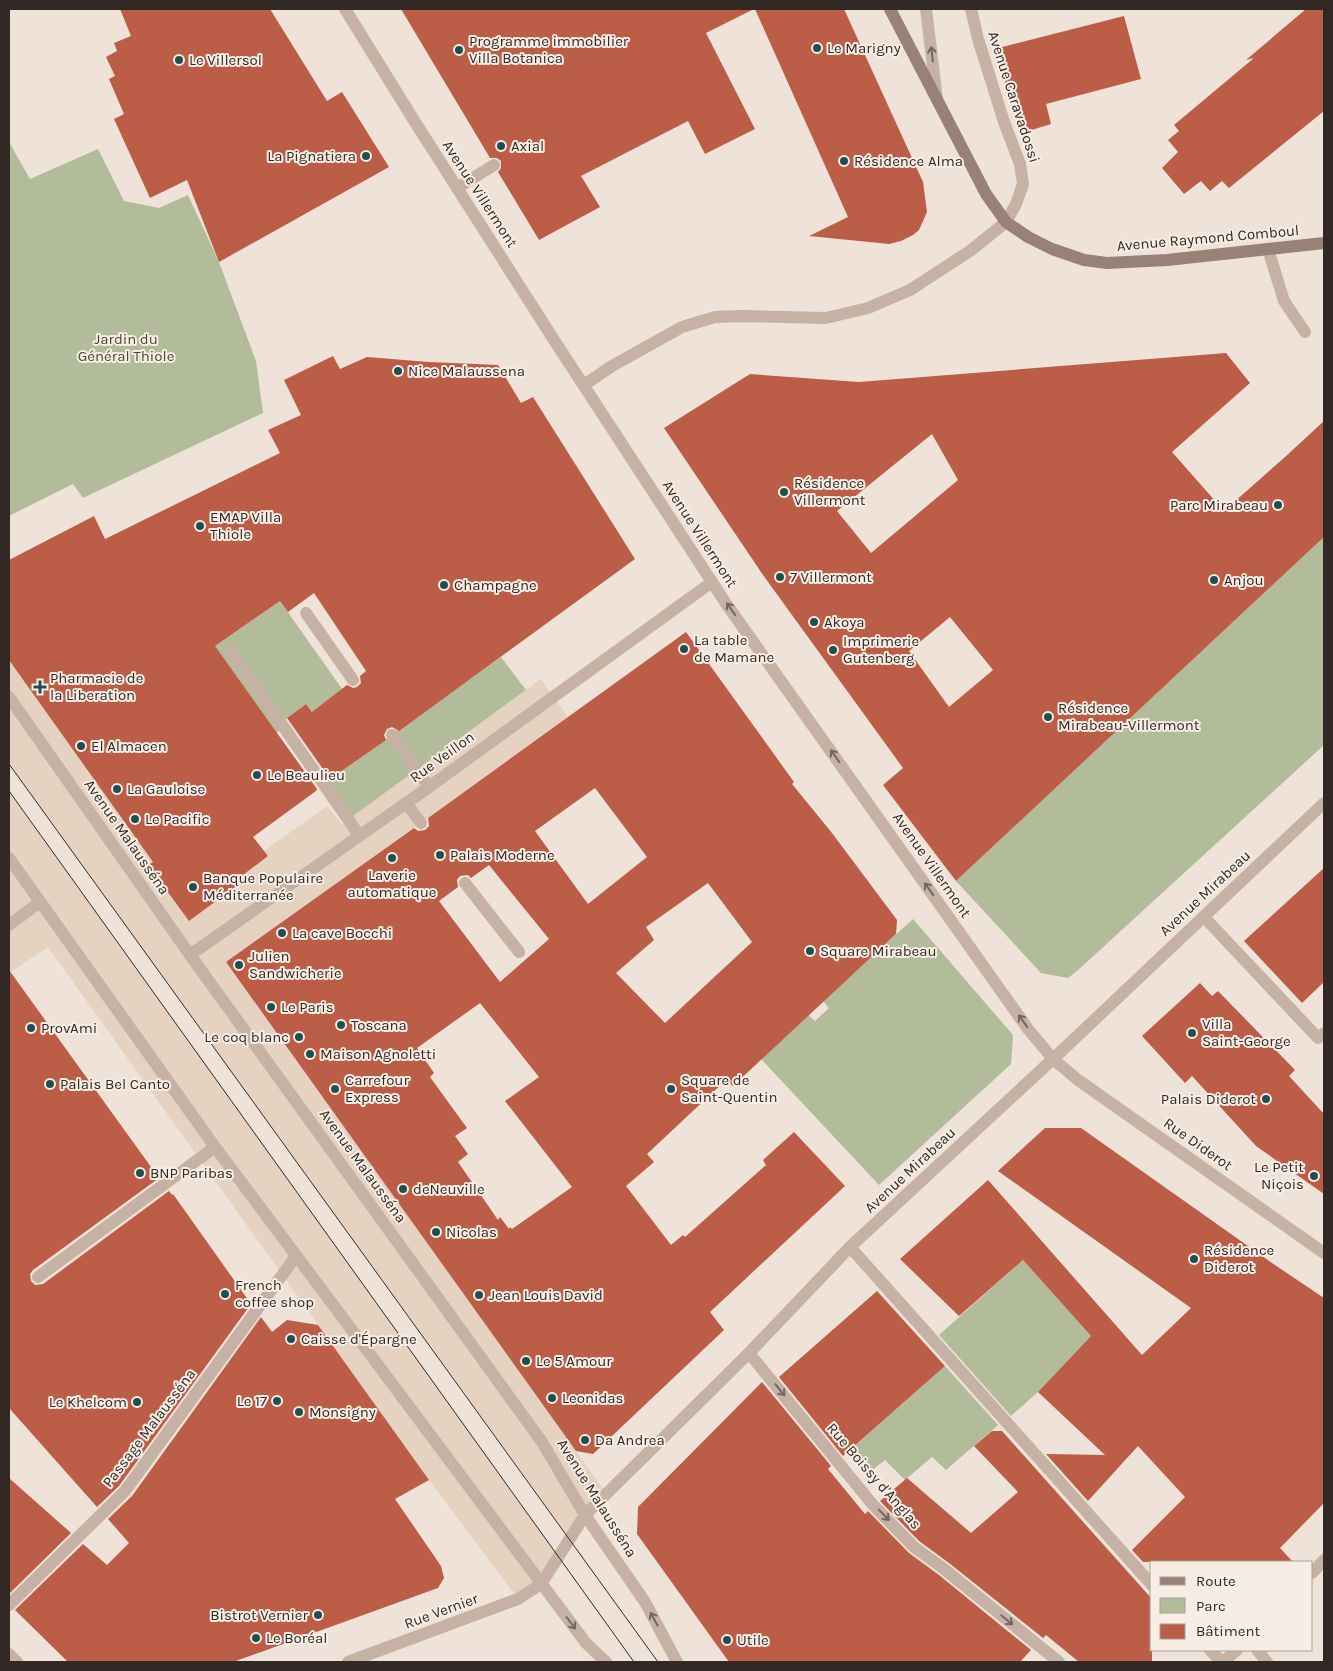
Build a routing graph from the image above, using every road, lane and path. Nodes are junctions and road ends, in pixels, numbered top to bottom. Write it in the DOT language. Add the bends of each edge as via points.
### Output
graph roads {
  1 [pos="346,9"];
  2 [pos="890,9"];
  3 [pos="926,9"];
  4 [pos="971,9"];
  5 [pos="937,100"];
  6 [pos="494,165"];
  7 [pos="457,188"];
  8 [pos="1006,222"];
  9 [pos="1324,243"];
  10 [pos="1268,249"];
  11 [pos="1305,332"];
  12 [pos="584,385"];
  13 [pos="712,582"];
  14 [pos="306,613"];
  15 [pos="230,650"];
  16 [pos="353,680"];
  17 [pos="9,697"];
  18 [pos="392,735"];
  19 [pos="429,787"];
  20 [pos="406,803"];
  21 [pos="1324,803"];
  22 [pos="421,823"];
  23 [pos="359,835"];
  24 [pos="9,858"];
  25 [pos="465,883"];
  26 [pos="40,902"];
  27 [pos="1204,917"];
  28 [pos="9,925"];
  29 [pos="519,952"];
  30 [pos="190,955"];
  31 [pos="1324,1033"];
  32 [pos="1053,1059"];
  33 [pos="215,1147"];
  34 [pos="850,1247"];
  35 [pos="1324,1253"];
  36 [pos="296,1256"];
  37 [pos="38,1277"];
  38 [pos="749,1353"];
  39 [pos="585,1514"];
  40 [pos="1324,1560"];
  41 [pos="1313,1572"];
  42 [pos="1150,1583"];
  43 [pos="541,1584"];
  44 [pos="9,1605"];
  45 [pos="1211,1651"];
  46 [pos="1236,1651"];
  47 [pos="1258,1651"];
  48 [pos="9,1654"];
  49 [pos="17,1662"];
  50 [pos="348,1662"];
  51 [pos="606,1662"];
  52 [pos="677,1662"];
  53 [pos="1059,1662"];
  54 [pos="1223,1662"];
  55 [pos="1267,1662"];
  1 -- 7 [label="street, Avenue Villermont"];
  2 -- 5 [label="main road"];
  5 -- 3 [label="street, Avenue Raymond Comboul, one-way"];
  4 -- 8 [label="street, Avenue Caravadossi" via="1004,122 1020,164 1022,184"];
  5 -- 8 [label="main road, Avenue Raymond Comboul" via="986,194"];
  6 -- 7 [label="street"];
  7 -- 12 [label="street, Avenue Villermont"];
  8 -- 10 [label="main road, Avenue Raymond Comboul" via="1052,249 1084,260 1107,263"];
  8 -- 12 [label="street" via="970,251 910,290 868,308 826,318 715,317 682,327"];
  9 -- 10 [label="main road, Avenue Raymond Comboul"];
  10 -- 11 [label="street" via="1284,301"];
  12 -- 13 [label="street, Avenue Villermont"];
  13 -- 19 [label="street, Rue Veillon"];
  32 -- 13 [label="street, Avenue Villermont, one-way" via="1028,1029"];
  14 -- 16 [label="street"];
  15 -- 23 [label="street"];
  17 -- 30 [label="street, Avenue Malausséna"];
  18 -- 19 [label="street"];
  19 -- 20 [label="street, Rue Veillon"];
  20 -- 22 [label="street"];
  20 -- 23 [label="street, Rue Veillon"];
  21 -- 27 [label="street, Avenue Mirabeau"];
  23 -- 30 [label="street, Rue Veillon"];
  24 -- 26 [label="street"];
  25 -- 29 [label="street"];
  26 -- 28 [label="street"];
  26 -- 33 [label="street"];
  27 -- 31 [label="street" via="1318,1038"];
  27 -- 32 [label="street, Avenue Mirabeau"];
  30 -- 39 [label="street, Avenue Malausséna" via="542,1442"];
  32 -- 34 [label="street, Avenue Mirabeau"];
  32 -- 35 [label="street, Rue Diderot" via="1078,1080"];
  33 -- 36 [label="street"];
  33 -- 37 [label="street"];
  34 -- 38 [label="street, Avenue Mirabeau"];
  34 -- 42 [label="street"];
  36 -- 43 [label="street"];
  36 -- 44 [label="street, Passage Malausséna" via="125,1490"];
  38 -- 39 [label="street, Avenue Mirabeau"];
  38 -- 53 [label="street, Rue Boissy d'Anglas, one-way" via="873,1505 914,1547"];
  39 -- 43 [label="street, Avenue Mirabeau"];
  52 -- 39 [label="street, Avenue Malausséna, one-way" via="645,1602"];
  40 -- 41 [label="street"];
  43 -- 50 [label="street, Rue Vernier" via="518,1599"];
  43 -- 51 [label="street, one-way" via="586,1643"];
  45 -- 54 [label="street"];
  46 -- 54 [label="street"];
  47 -- 55 [label="street"];
  48 -- 49 [label="street"];
}
